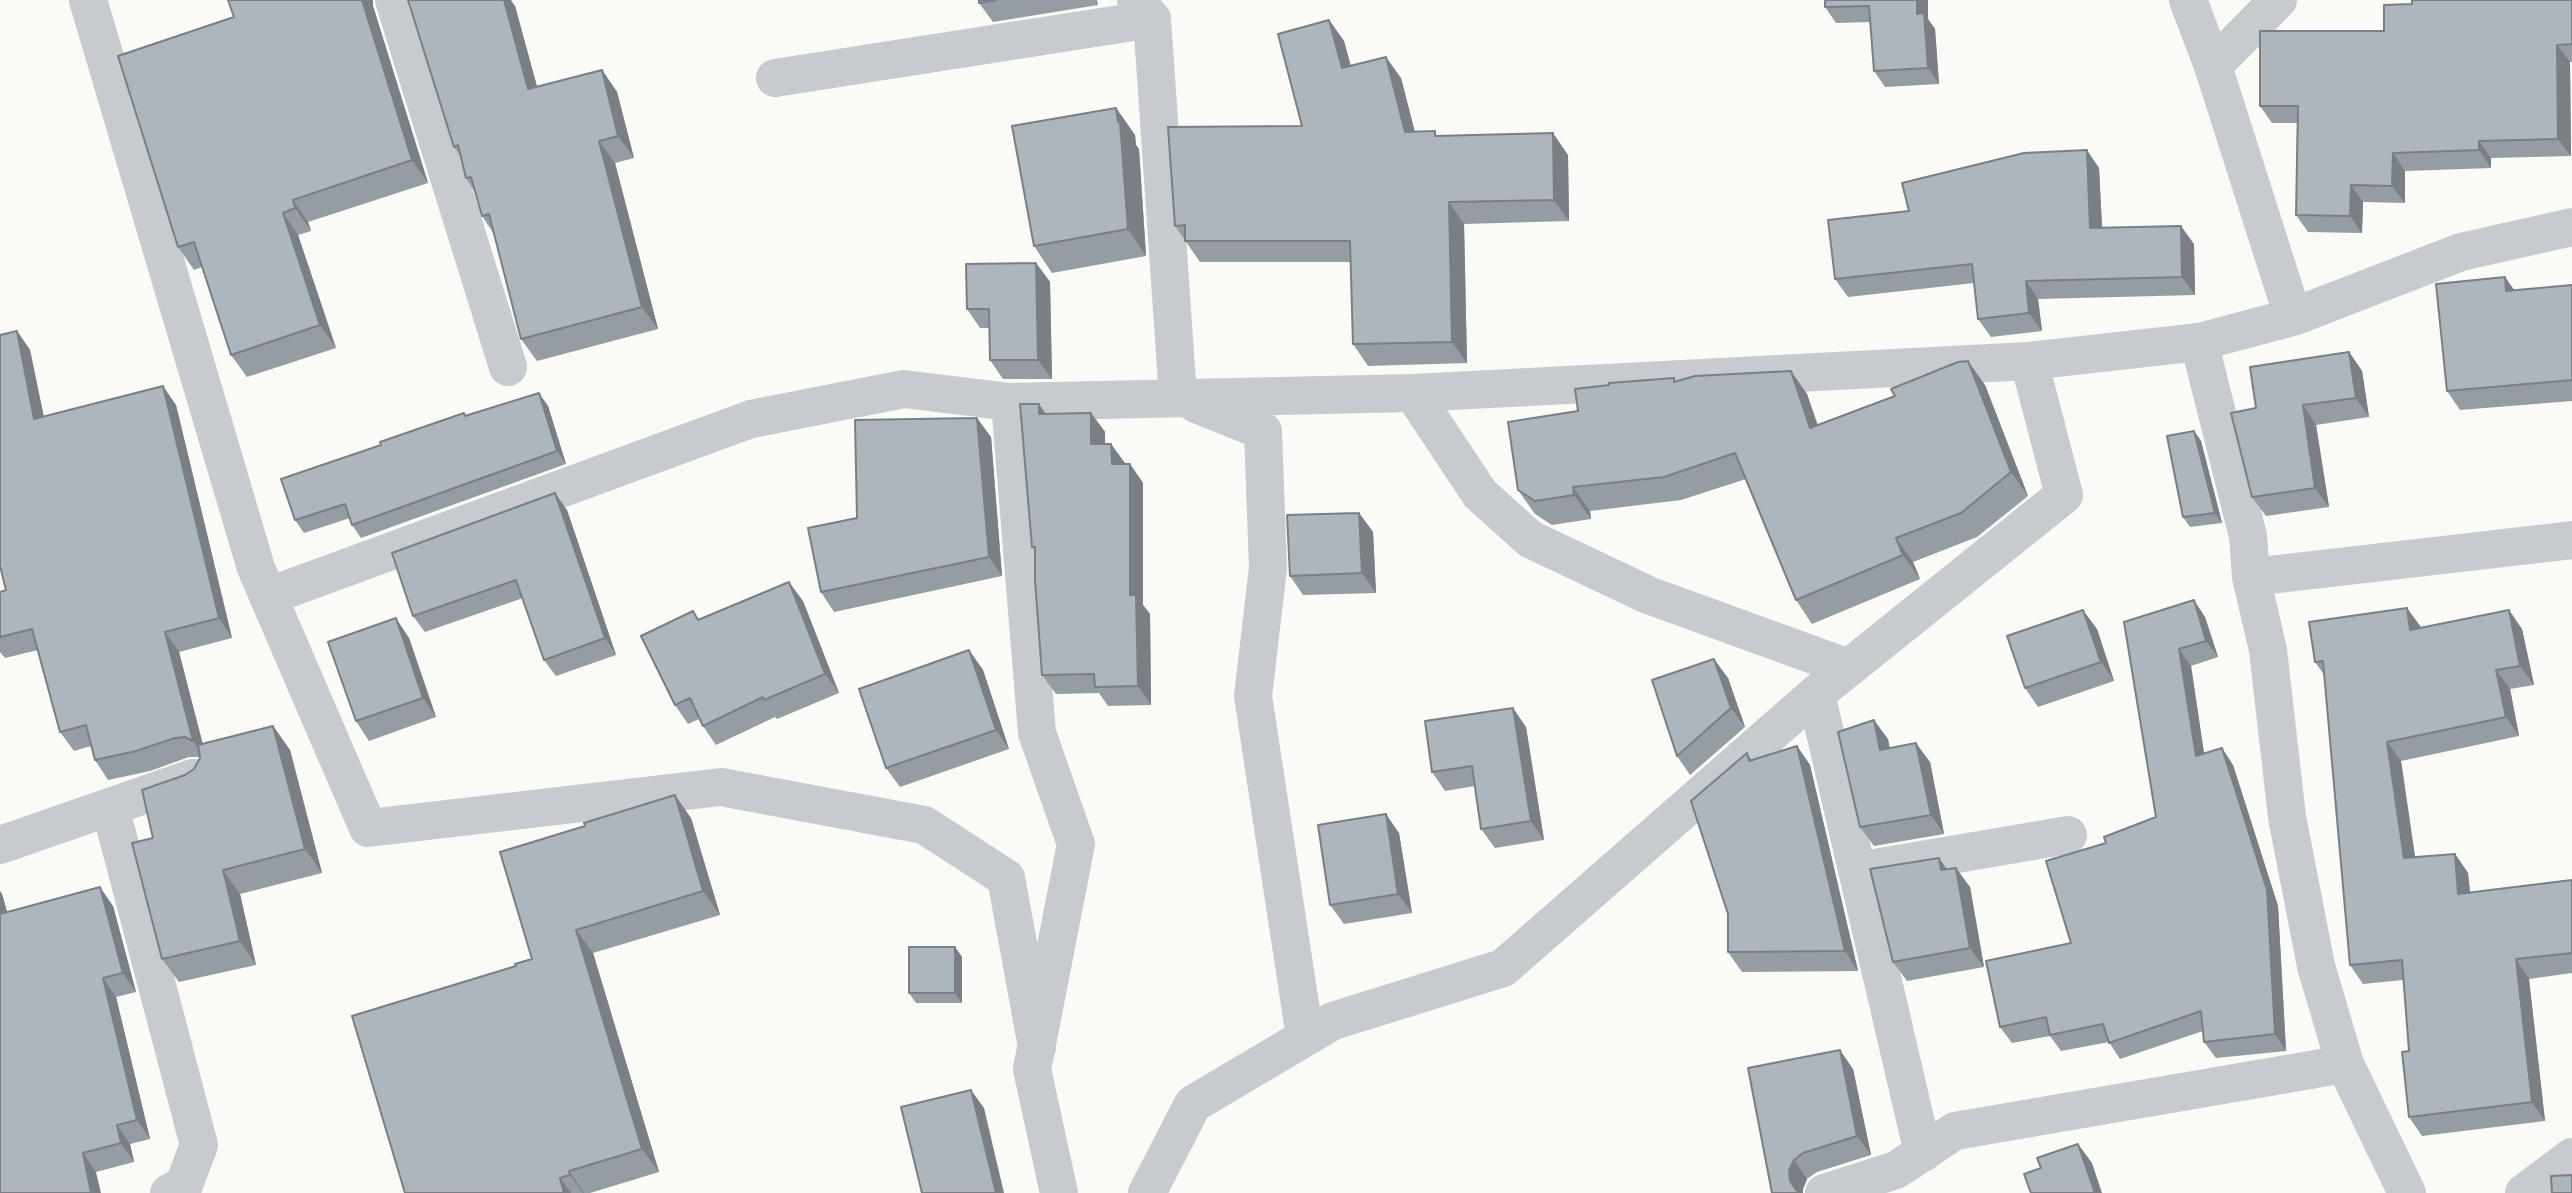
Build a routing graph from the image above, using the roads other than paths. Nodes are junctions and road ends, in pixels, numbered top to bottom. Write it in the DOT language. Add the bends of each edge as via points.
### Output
graph roads {
  1 [pos="88,0"];
  2 [pos="394,0"];
  3 [pos="2188,0"];
  4 [pos="2278,0"];
  5 [pos="1144,9"];
  6 [pos="2213,66"];
  7 [pos="775,78"];
  8 [pos="2572,227"];
  9 [pos="2293,317"];
  10 [pos="2199,342"];
  11 [pos="2029,361"];
  12 [pos="508,367"];
  13 [pos="1413,393"];
  14 [pos="1178,397"];
  15 [pos="1010,402"];
  16 [pos="2572,540"];
  17 [pos="2251,577"];
  18 [pos="269,596"];
  19 [pos="1849,668"];
  20 [pos="1816,694"];
  21 [pos="195,778"];
  22 [pos="110,807"];
  23 [pos="2068,835"];
  24 [pos="0,845"];
  25 [pos="1857,871"];
  26 [pos="1305,1037"];
  27 [pos="1037,1047"];
  28 [pos="2345,1064"];
  29 [pos="1923,1153"];
  30 [pos="2572,1157"];
  31 [pos="169,1193"];
  32 [pos="1059,1193"];
  33 [pos="1148,1193"];
  34 [pos="1163,1193"];
  35 [pos="1825,1193"];
  36 [pos="2407,1193"];
  37 [pos="2524,1193"];
  1 -- 18 [label="street" via="252,555"];
  2 -- 12 [label="street"];
  3 -- 6 [label="street"];
  4 -- 6 [label="street"];
  5 -- 7 [label="street"];
  5 -- 14 [label="street"];
  6 -- 9 [label="street"];
  8 -- 9 [label="street" via="2461,251"];
  9 -- 10 [label="street"];
  10 -- 11 [label="street"];
  10 -- 17 [label="street" via="2248,536"];
  11 -- 13 [label="street"];
  11 -- 19 [label="street" via="2064,495"];
  13 -- 14 [label="street"];
  13 -- 19 [label="street" via="1480,494 1530,539 1648,595"];
  14 -- 15 [label="street"];
  14 -- 26 [label="street" via="1262,431 1268,568 1253,696"];
  15 -- 18 [label="street" via="904,389 751,419"];
  15 -- 27 [label="street" via="1037,733 1076,844"];
  16 -- 17 [label="street"];
  17 -- 28 [label="street" via="2268,650 2287,817 2316,966"];
  18 -- 27 [label="street" via="368,828 721,787 924,825 1006,878"];
  19 -- 20 [label="street"];
  20 -- 25 [label="street"];
  20 -- 26 [label="street" via="1503,968 1333,1021"];
  21 -- 22 [label="street"];
  22 -- 24 [label="street"];
  22 -- 31 [label="street" via="199,1145 184,1185"];
  23 -- 25 [label="street"];
  25 -- 29 [label="street"];
  26 -- 33 [label="street" via="1193,1104"];
  27 -- 32 [label="street" via="1032,1069"];
  28 -- 29 [label="street" via="1955,1131"];
  28 -- 36 [label="street"];
  29 -- 35 [label="street" via="1896,1170"];
  30 -- 37 [label="street"];
  33 -- 34 [label="street"];
}
